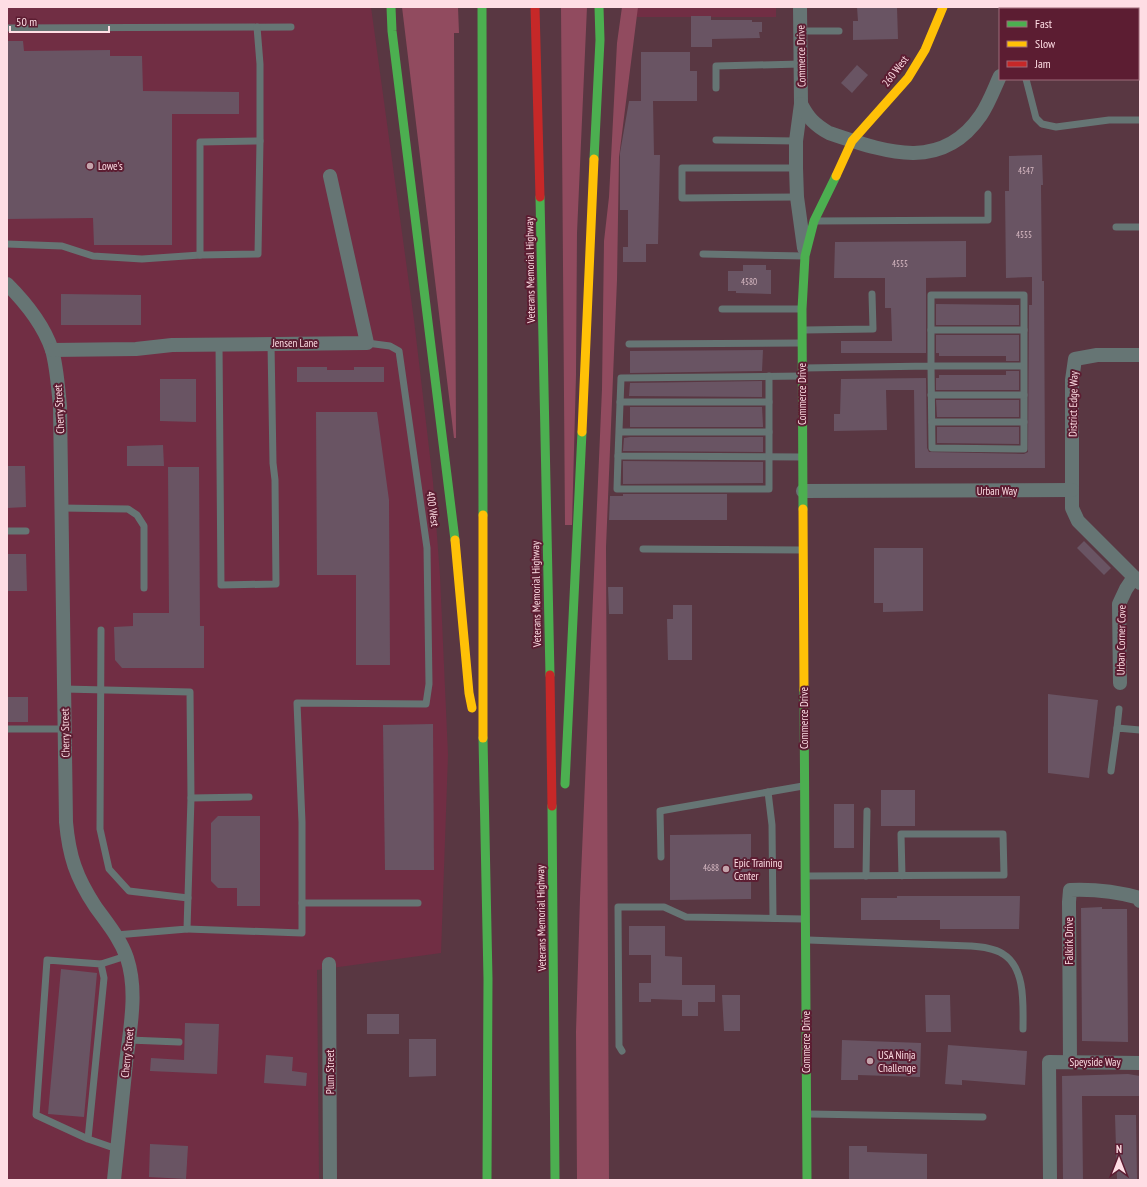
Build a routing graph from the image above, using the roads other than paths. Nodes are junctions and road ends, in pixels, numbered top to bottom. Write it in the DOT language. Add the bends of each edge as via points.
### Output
graph roads {
  1 [pos="383,7"];
  2 [pos="392,7"];
  3 [pos="482,7"];
  4 [pos="535,7"];
  5 [pos="599,7"];
  6 [pos="800,7"];
  7 [pos="944,7"];
  8 [pos="609,14"];
  9 [pos="291,27"];
  10 [pos="7,28"];
  11 [pos="257,28"];
  12 [pos="392,31"];
  13 [pos="800,31"];
  14 [pos="839,31"];
  15 [pos="600,40"];
  16 [pos="800,64"];
  17 [pos="999,78"];
  18 [pos="1026,80"];
  19 [pos="716,88"];
  20 [pos="801,104"];
  21 [pos="1140,120"];
  22 [pos="716,140"];
  23 [pos="260,141"];
  24 [pos="796,141"];
  25 [pos="852,141"];
  26 [pos="796,168"];
  27 [pos="330,176"];
  28 [pos="988,194"];
  29 [pos="797,197"];
  30 [pos="814,221"];
  31 [pos="1116,227"];
  32 [pos="1140,227"];
  33 [pos="7,244"];
  34 [pos="703,254"];
  35 [pos="200,255"];
  36 [pos="805,256"];
  37 [pos="7,284"];
  38 [pos="872,294"];
  39 [pos="722,309"];
  40 [pos="802,309"];
  41 [pos="802,330"];
  42 [pos="931,330"];
  43 [pos="1024,330"];
  44 [pos="368,343"];
  45 [pos="802,343"];
  46 [pos="219,344"];
  47 [pos="271,344"];
  48 [pos="629,344"];
  49 [pos="52,350"];
  50 [pos="1140,355"];
  51 [pos="931,366"];
  52 [pos="1024,366"];
  53 [pos="802,372"];
  54 [pos="769,376"];
  55 [pos="931,395"];
  56 [pos="1024,395"];
  57 [pos="620,402"];
  58 [pos="769,402"];
  59 [pos="932,422"];
  60 [pos="1024,422"];
  61 [pos="620,432"];
  62 [pos="769,432"];
  63 [pos="618,456"];
  64 [pos="769,457"];
  65 [pos="803,457"];
  66 [pos="1072,490"];
  67 [pos="803,491"];
  68 [pos="61,508"];
  69 [pos="7,531"];
  70 [pos="26,531"];
  71 [pos="643,549"];
  72 [pos="803,550"];
  73 [pos="1137,580"];
  74 [pos="144,588"];
  75 [pos="101,630"];
  76 [pos="1120,683"];
  77 [pos="64,689"];
  78 [pos="101,690"];
  79 [pos="1119,709"];
  80 [pos="1117,728"];
  81 [pos="7,729"];
  82 [pos="65,729"];
  83 [pos="1140,730"];
  84 [pos="483,762"];
  85 [pos="1111,771"];
  86 [pos="805,786"];
  87 [pos="768,792"];
  88 [pos="564,796"];
  89 [pos="249,797"];
  90 [pos="191,798"];
  91 [pos="867,811"];
  92 [pos="562,844"];
  93 [pos="661,857"];
  94 [pos="805,876"];
  95 [pos="866,876"];
  96 [pos="902,876"];
  97 [pos="188,898"];
  98 [pos="1140,898"];
  99 [pos="1140,901"];
  100 [pos="302,903"];
  101 [pos="418,903"];
  102 [pos="773,918"];
  103 [pos="805,919"];
  104 [pos="187,929"];
  105 [pos="116,935"];
  106 [pos="806,940"];
  107 [pos="126,956"];
  108 [pos="101,964"];
  109 [pos="329,964"];
  110 [pos="555,995"];
  111 [pos="1023,1029"];
  112 [pos="129,1040"];
  113 [pos="179,1042"];
  114 [pos="622,1051"];
  115 [pos="1070,1062"];
  116 [pos="1140,1063"];
  117 [pos="806,1114"];
  118 [pos="983,1117"];
  119 [pos="88,1138"];
  120 [pos="117,1149"];
  121 [pos="114,1180"];
  122 [pos="330,1180"];
  123 [pos="487,1180"];
  124 [pos="555,1180"];
  125 [pos="807,1180"];
  126 [pos="1050,1180"];
  1 -- 12 [label="main road"];
  2 -- 12 [label="main road"];
  3 -- 84 [label="main road"];
  4 -- 110 [label="main road, Veterans Memorial Highway"];
  5 -- 15 [label="main road"];
  6 -- 13 [label="street, Commerce Drive"];
  7 -- 25 [label="main road, 260 West" via="925,50 908,78"];
  8 -- 15 [label="main road"];
  9 -- 11 [label="lane"];
  10 -- 11 [label="lane"];
  11 -- 23 [label="lane" via="260,64"];
  12 -- 84 [label="main road" via="452,512 469,693"];
  13 -- 14 [label="lane"];
  13 -- 16 [label="street, Commerce Drive"];
  15 -- 88 [label="main road"];
  16 -- 19 [label="lane" via="716,66"];
  16 -- 20 [label="street, Commerce Drive"];
  17 -- 25 [label="street" via="980,115 964,133 947,145 912,154"];
  18 -- 21 [label="lane" via="1036,118 1042,124 1056,128 1109,120"];
  20 -- 24 [label="street, Commerce Drive"];
  20 -- 25 [label="street, Commerce Drive" via="808,118 818,127"];
  22 -- 24 [label="lane"];
  23 -- 35 [label="lane" via="258,254"];
  23 -- 35 [label="lane" via="200,142"];
  24 -- 26 [label="street, Commerce Drive"];
  25 -- 30 [label="main road, Commerce Drive"];
  26 -- 29 [label="street, Commerce Drive"];
  26 -- 29 [label="lane" via="682,168 682,198"];
  27 -- 44 [label="street"];
  28 -- 30 [label="lane" via="988,220"];
  29 -- 36 [label="street, Commerce Drive"];
  30 -- 36 [label="main road, Commerce Drive"];
  31 -- 32 [label="lane"];
  33 -- 35 [label="lane" via="62,246 93,256 142,259"];
  34 -- 36 [label="lane"];
  36 -- 40 [label="main road, Commerce Drive"];
  37 -- 49 [label="street, Cherry Street" via="20,297"];
  38 -- 41 [label="lane" via="873,329"];
  39 -- 40 [label="lane"];
  40 -- 41 [label="main road, Commerce Drive"];
  41 -- 45 [label="main road, Commerce Drive"];
  42 -- 43 [label="lane"];
  42 -- 43 [label="lane" via="931,295 1024,295"];
  42 -- 51 [label="lane"];
  43 -- 52 [label="lane"];
  44 -- 47 [label="street, Jensen Lane"];
  44 -- 100 [label="lane, 400 West" via="390,346 399,351 405,383 427,548 429,684 426,704 297,704 302,822"];
  45 -- 48 [label="lane"];
  45 -- 53 [label="main road, Commerce Drive"];
  46 -- 47 [label="street, Jensen Lane"];
  46 -- 47 [label="lane" via="221,585 276,584"];
  46 -- 49 [label="street, Jensen Lane" via="172,344 136,349"];
  49 -- 68 [label="street, Cherry Street" via="60,406"];
  50 -- 66 [label="street, District Edge Way" via="1097,355 1075,360 1072,380"];
  51 -- 52 [label="lane"];
  51 -- 53 [label="lane"];
  51 -- 55 [label="lane"];
  52 -- 56 [label="lane"];
  53 -- 54 [label="lane"];
  53 -- 65 [label="main road, Commerce Drive"];
  54 -- 57 [label="lane" via="621,378"];
  54 -- 58 [label="lane"];
  55 -- 56 [label="lane"];
  55 -- 59 [label="lane"];
  56 -- 60 [label="lane"];
  57 -- 58 [label="lane"];
  57 -- 61 [label="lane"];
  58 -- 62 [label="lane"];
  59 -- 60 [label="lane"];
  59 -- 60 [label="lane" via="932,448 1024,449"];
  61 -- 62 [label="lane"];
  61 -- 63 [label="lane"];
  62 -- 64 [label="lane"];
  63 -- 64 [label="lane"];
  63 -- 64 [label="lane" via="617,490 769,489"];
  64 -- 65 [label="lane"];
  65 -- 67 [label="main road, Commerce Drive"];
  66 -- 67 [label="street, Urban Way"];
  66 -- 73 [label="street" via="1072,508 1078,521"];
  67 -- 72 [label="main road, Commerce Drive"];
  68 -- 74 [label="lane" via="128,509 137,515 144,526"];
  68 -- 77 [label="street, Cherry Street"];
  69 -- 70 [label="lane"];
  71 -- 72 [label="lane"];
  72 -- 86 [label="main road, Commerce Drive"];
  73 -- 76 [label="street, Urban Corner Cove" via="1126,589 1119,604"];
  75 -- 78 [label="lane"];
  77 -- 78 [label="lane"];
  77 -- 82 [label="street, Cherry Street"];
  78 -- 90 [label="lane" via="190,692"];
  78 -- 97 [label="lane" via="100,829 109,869 129,891"];
  79 -- 80 [label="lane"];
  80 -- 83 [label="lane"];
  80 -- 85 [label="lane"];
  81 -- 82 [label="lane"];
  82 -- 105 [label="street, Cherry Street" via="66,822 69,850 78,877"];
  84 -- 123 [label="main road" via="488,979"];
  86 -- 87 [label="lane"];
  86 -- 94 [label="main road, Commerce Drive"];
  87 -- 93 [label="lane" via="660,811"];
  87 -- 102 [label="lane" via="772,824"];
  89 -- 90 [label="lane"];
  90 -- 97 [label="lane"];
  91 -- 95 [label="lane"];
  92 -- 110 [label="main road"];
  94 -- 95 [label="lane"];
  94 -- 103 [label="main road, Commerce Drive"];
  95 -- 96 [label="lane"];
  96 -- 96 [label="lane" via="1004,875 1003,834 901,834"];
  97 -- 104 [label="lane"];
  98 -- 99 [label="street"];
  98 -- 115 [label="street, Falkirk Drive" via="1070,890"];
  100 -- 101 [label="lane"];
  100 -- 104 [label="lane" via="302,933"];
  102 -- 103 [label="lane"];
  102 -- 114 [label="lane" via="686,918 664,907 618,907 619,1046"];
  103 -- 106 [label="main road, Commerce Drive"];
  104 -- 105 [label="lane"];
  105 -- 107 [label="street, Cherry Street"];
  106 -- 111 [label="lane" via="970,946 1002,953 1010,958 1023,988"];
  106 -- 117 [label="main road, Commerce Drive"];
  107 -- 108 [label="lane"];
  107 -- 112 [label="street, Cherry Street" via="132,985"];
  108 -- 119 [label="lane" via="104,978"];
  108 -- 119 [label="lane" via="47,960 36,1115"];
  109 -- 122 [label="street, Plum Street"];
  110 -- 124 [label="main road, Veterans Memorial Highway"];
  112 -- 113 [label="lane"];
  112 -- 120 [label="street, Cherry Street"];
  115 -- 116 [label="street, Speyside Way"];
  115 -- 126 [label="street, Speyside Way" via="1049,1062"];
  117 -- 118 [label="lane"];
  117 -- 125 [label="main road, Commerce Drive"];
  119 -- 120 [label="lane"];
  120 -- 121 [label="street, Cherry Street"];
}
